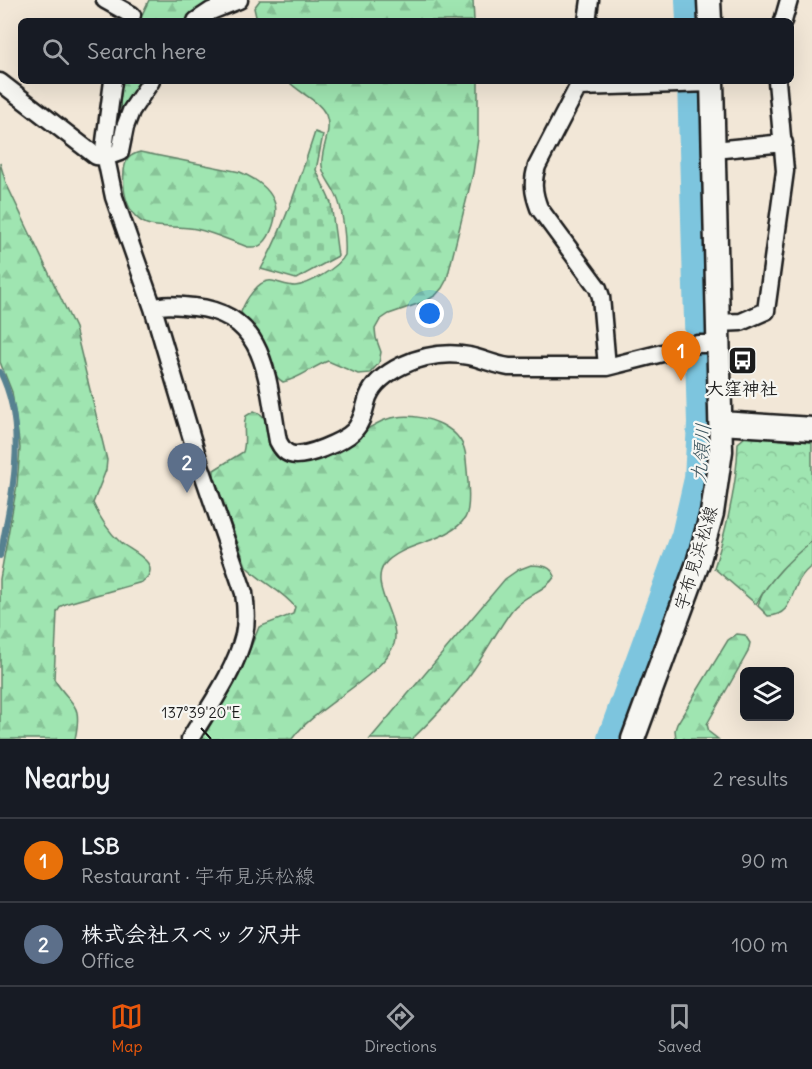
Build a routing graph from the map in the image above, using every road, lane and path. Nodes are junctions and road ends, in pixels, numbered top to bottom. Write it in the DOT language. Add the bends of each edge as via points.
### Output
graph roads {
  1 [pos="105,0"];
  2 [pos="140,0"];
  3 [pos="238,0"];
  4 [pos="590,0"];
  5 [pos="710,0"];
  6 [pos="789,0"];
  7 [pos="131,18"];
  8 [pos="200,18"];
  9 [pos="587,18"];
  10 [pos="710,18"];
  11 [pos="784,18"];
  12 [pos="0,82"];
  13 [pos="112,84"];
  14 [pos="149,84"];
  15 [pos="579,84"];
  16 [pos="703,84"];
  17 [pos="777,84"];
  18 [pos="784,143"];
  19 [pos="714,150"];
  20 [pos="106,157"];
  21 [pos="153,308"];
  22 [pos="711,339"];
  23 [pos="607,367"];
  24 [pos="722,423"];
  25 [pos="812,429"];
  26 [pos="190,739"];
  27 [pos="633,739"];
  1 -- 7 [label="street"];
  2 -- 7 [label="street"];
  3 -- 8 [label="street"];
  4 -- 9 [label="street"];
  5 -- 10 [label="main road"];
  6 -- 11 [label="street"];
  12 -- 20 [label="street" via="96,156"];
  13 -- 20 [label="street" via="106,123"];
  14 -- 20 [label="street" via="131,111 120,152"];
  15 -- 23 [label="street" via="537,166 534,195 539,208 598,288"];
  16 -- 19 [label="main road, 宇布見浜松線"];
  17 -- 18 [label="street"];
  18 -- 19 [label="street"];
  18 -- 22 [label="street" via="785,171 766,311"];
  19 -- 22 [label="main road, 宇布見浜松線"];
  20 -- 21 [label="street" via="114,197"];
  21 -- 23 [label="street" via="162,305 213,310 232,318 249,333 262,360 278,441 291,455 301,455 345,438 361,421 375,384 416,360 451,354 496,365"];
  21 -- 26 [label="street" via="198,459 244,593 246,613 239,653"];
  22 -- 23 [label="street"];
  22 -- 24 [label="main road, 宇布見浜松線"];
  24 -- 25 [label="main road"];
  24 -- 27 [label="main road, 宇布見浜松線" via="718,482 705,541"];
}
